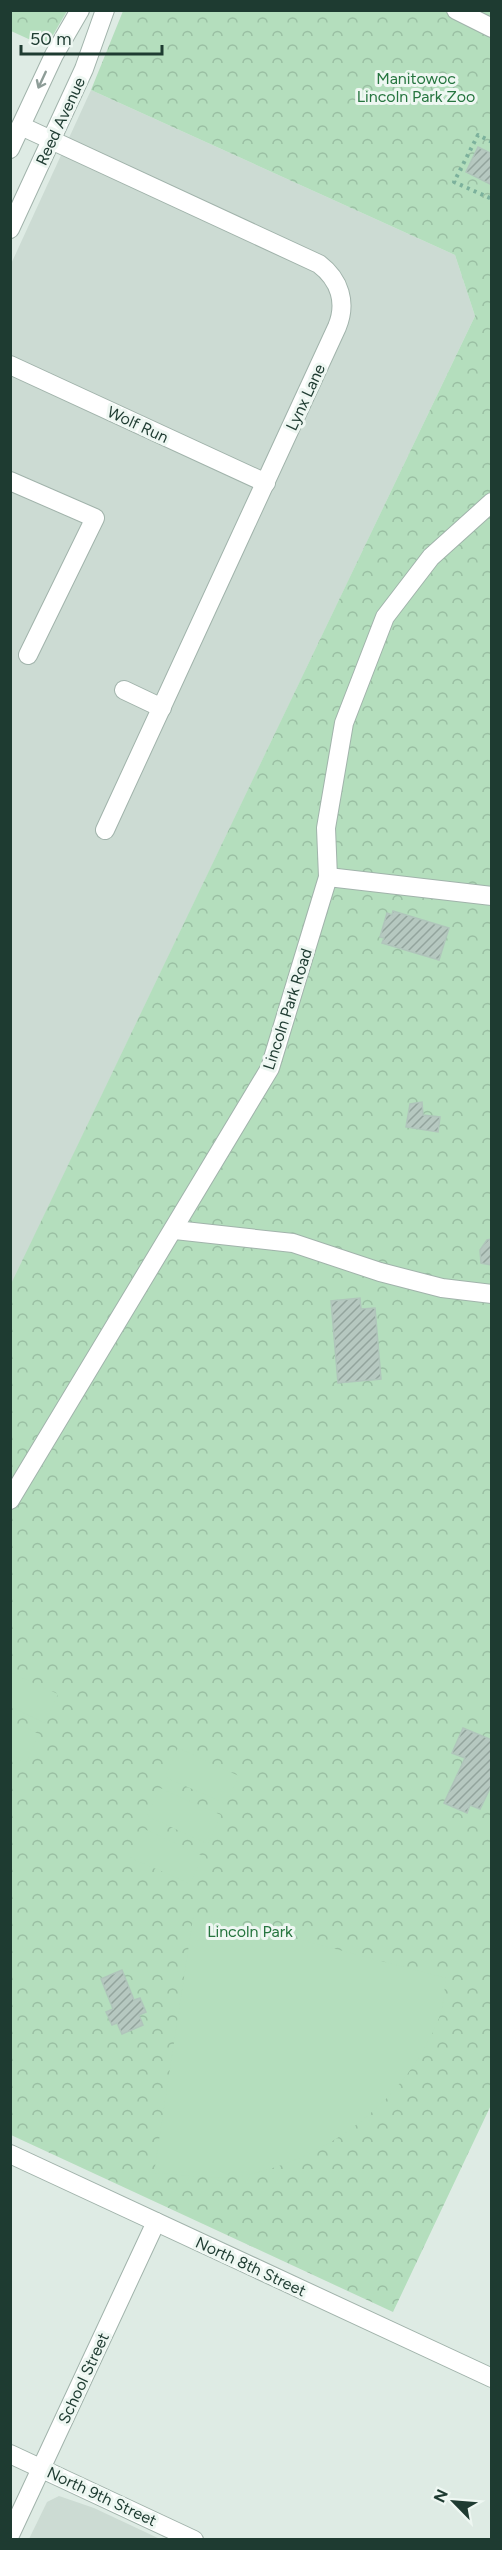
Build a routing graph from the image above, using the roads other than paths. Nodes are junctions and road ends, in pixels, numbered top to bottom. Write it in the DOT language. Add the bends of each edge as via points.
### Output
graph roads {
  1 [pos="80,10"];
  2 [pos="105,10"];
  3 [pos="456,10"];
  4 [pos="492,28"];
  5 [pos="21,126"];
  6 [pos="51,140"];
  7 [pos="10,148"];
  8 [pos="17,196"];
  9 [pos="10,229"];
  10 [pos="10,365"];
  11 [pos="10,481"];
  12 [pos="266,483"];
  13 [pos="492,502"];
  14 [pos="28,655"];
  15 [pos="124,690"];
  16 [pos="162,708"];
  17 [pos="105,830"];
  18 [pos="328,877"];
  19 [pos="492,896"];
  20 [pos="175,1230"];
  21 [pos="492,1294"];
  22 [pos="10,1500"];
  23 [pos="10,2154"];
  24 [pos="156,2222"];
  25 [pos="489,2372"];
  26 [pos="10,2454"];
  27 [pos="41,2468"];
  28 [pos="10,2535"];
  29 [pos="194,2540"];
  1 -- 5 [label="street, Reed Avenue, one-way"];
  2 -- 6 [label="street, Reed Avenue" via="84,69"];
  3 -- 4 [label="street"];
  5 -- 6 [label="street, Lynx Lane"];
  5 -- 7 [label="street, Reed Avenue"];
  6 -- 8 [label="street, Reed Avenue"];
  6 -- 12 [label="street, Lynx Lane" via="319,264 332,276 340,292 342,316"];
  8 -- 9 [label="street, Reed Avenue"];
  10 -- 12 [label="street, Wolf Run"];
  11 -- 14 [label="street" via="95,518"];
  12 -- 16 [label="street, Lynx Lane"];
  13 -- 18 [label="street, Lincoln Park Road" via="431,557 385,617 344,723 326,828"];
  15 -- 16 [label="street"];
  16 -- 17 [label="street, Lynx Lane"];
  18 -- 19 [label="street"];
  18 -- 20 [label="street, Lincoln Park Road" via="270,1068"];
  20 -- 21 [label="street" via="293,1243 421,1283"];
  20 -- 22 [label="street, Lincoln Park Road"];
  23 -- 24 [label="street, North 8th Street"];
  24 -- 25 [label="street, North 8th Street"];
  24 -- 27 [label="street, School Street"];
  26 -- 27 [label="street, North 9th Street"];
  27 -- 28 [label="street, School Street"];
  27 -- 29 [label="street, North 9th Street"];
}
